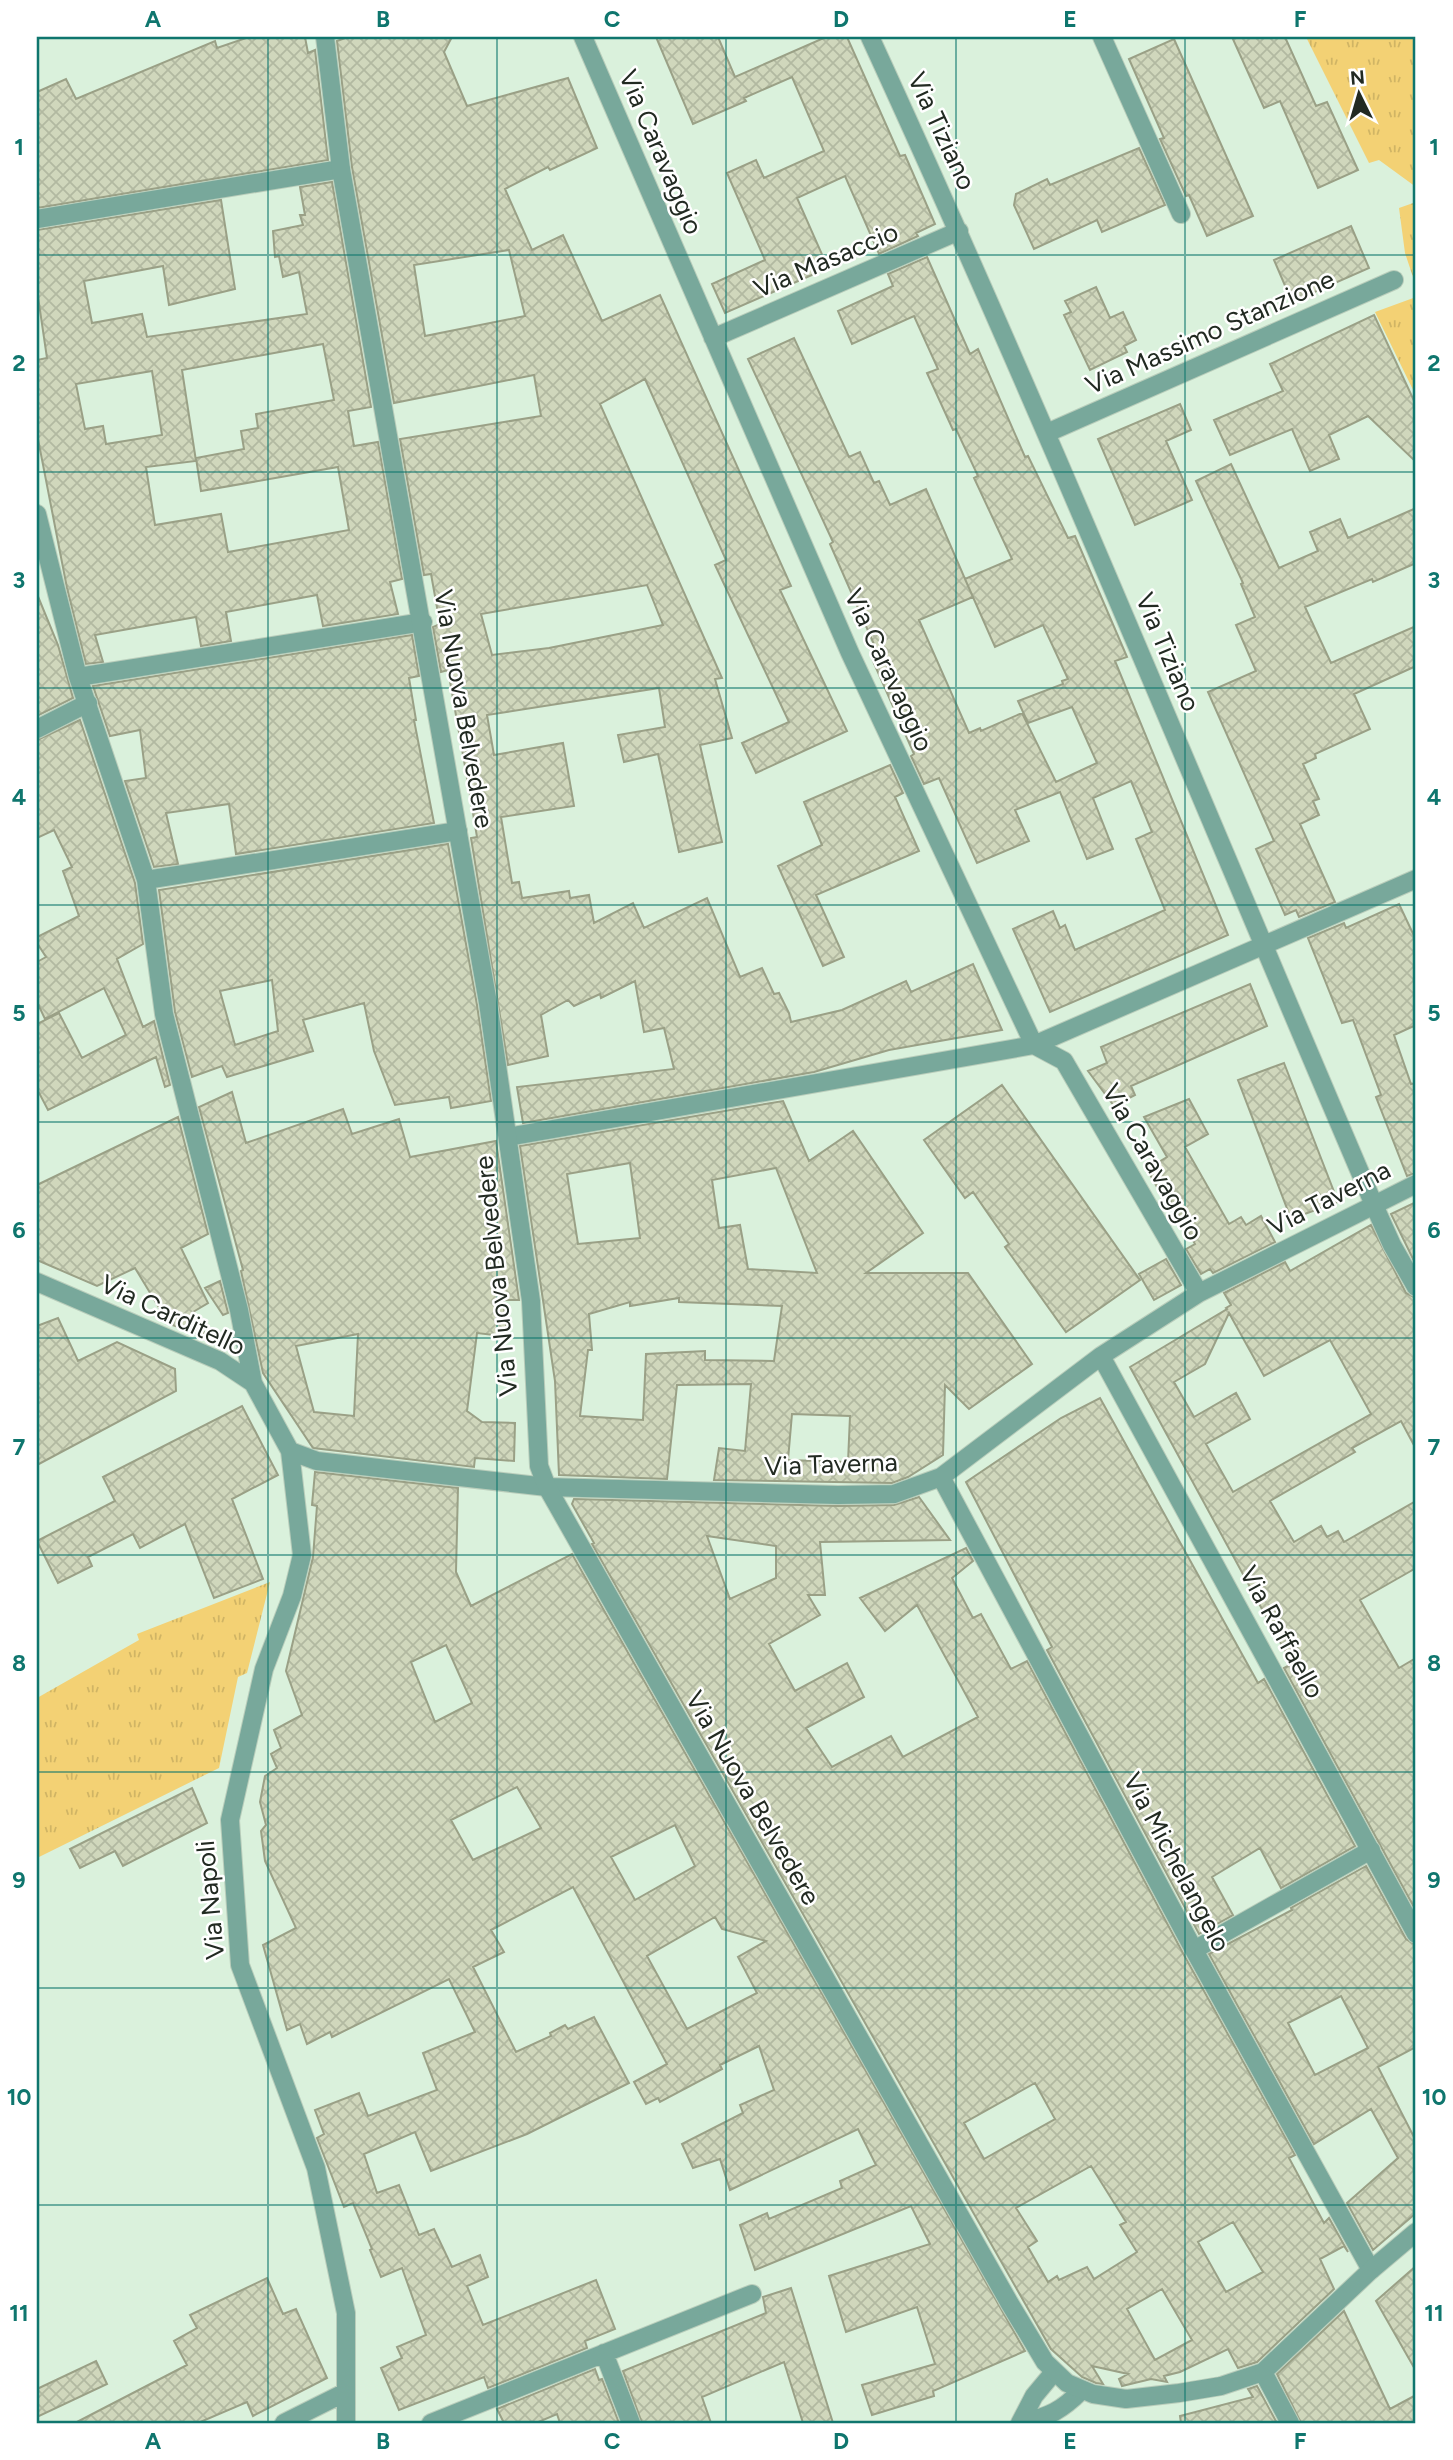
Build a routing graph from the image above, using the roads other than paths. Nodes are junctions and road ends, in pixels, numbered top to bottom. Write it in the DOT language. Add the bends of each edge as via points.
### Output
graph roads {
  1 [pos="325,37"];
  2 [pos="583,37"];
  3 [pos="870,37"];
  4 [pos="1102,37"];
  5 [pos="341,169"];
  6 [pos="1181,214"];
  7 [pos="37,219"];
  8 [pos="959,231"];
  9 [pos="1394,280"];
  10 [pos="713,338"];
  11 [pos="1047,433"];
  12 [pos="37,514"];
  13 [pos="423,622"];
  14 [pos="78,677"];
  15 [pos="88,703"];
  16 [pos="37,729"];
  17 [pos="458,831"];
  18 [pos="1416,879"];
  19 [pos="146,880"];
  20 [pos="1263,945"];
  21 [pos="1034,1045"];
  22 [pos="508,1137"];
  23 [pos="1416,1184"];
  24 [pos="1374,1205"];
  25 [pos="37,1282"];
  26 [pos="1416,1287"];
  27 [pos="1199,1293"];
  28 [pos="1101,1356"];
  29 [pos="253,1383"];
  30 [pos="290,1451"];
  31 [pos="941,1478"];
  32 [pos="547,1487"];
  33 [pos="1371,1850"];
  34 [pos="1416,1934"];
  35 [pos="1194,1950"];
  36 [pos="1416,2232"];
  37 [pos="1371,2270"];
  38 [pos="751,2294"];
  39 [pos="604,2353"];
  40 [pos="1263,2372"];
  41 [pos="1068,2382"];
  42 [pos="346,2392"];
  43 [pos="284,2423"];
  44 [pos="346,2423"];
  45 [pos="431,2423"];
  46 [pos="632,2423"];
  47 [pos="1021,2423"];
  48 [pos="1290,2423"];
  1 -- 5 [label="street, Via Nuova Belvedere"];
  2 -- 10 [label="street, Via Caravaggio"];
  3 -- 8 [label="street, Via Tiziano"];
  4 -- 6 [label="street"];
  5 -- 7 [label="street"];
  5 -- 13 [label="street, Via Nuova Belvedere"];
  8 -- 10 [label="street, Via Masaccio"];
  8 -- 11 [label="street, Via Tiziano"];
  9 -- 11 [label="street, Via Massimo Stanzione"];
  10 -- 21 [label="street, Via Caravaggio" via="850,653"];
  11 -- 20 [label="street, Via Tiziano"];
  12 -- 14 [label="street"];
  13 -- 14 [label="street"];
  13 -- 17 [label="street, Via Nuova Belvedere"];
  14 -- 15 [label="street"];
  15 -- 16 [label="street"];
  15 -- 19 [label="street"];
  17 -- 19 [label="street"];
  17 -- 22 [label="street, Via Nuova Belvedere"];
  18 -- 20 [label="street"];
  19 -- 29 [label="street" via="164,1014 239,1310"];
  20 -- 21 [label="street"];
  20 -- 24 [label="street, Via Tiziano"];
  21 -- 22 [label="street"];
  21 -- 27 [label="street, Via Caravaggio" via="1064,1061"];
  22 -- 32 [label="street, Via Nuova Belvedere" via="531,1301 539,1466"];
  23 -- 24 [label="street, Via Taverna"];
  24 -- 26 [label="street, Via Tiziano"];
  24 -- 27 [label="street, Via Taverna"];
  25 -- 29 [label="street, Via Carditello" via="220,1362"];
  27 -- 28 [label="street, Via Taverna"];
  28 -- 31 [label="street, Via Taverna"];
  28 -- 33 [label="street, Via Raffaello"];
  29 -- 30 [label="street, Via Carditello"];
  30 -- 32 [label="street, Via Taverna" via="317,1461"];
  30 -- 42 [label="street, Via Napoli" via="302,1555 264,1669 230,1820 240,1965 316,2168 346,2313"];
  31 -- 32 [label="street, Via Taverna" via="894,1494"];
  31 -- 35 [label="street, Via Michelangelo"];
  32 -- 41 [label="street, Via Nuova Belvedere" via="1010,2304 1045,2362"];
  33 -- 34 [label="street, Via Raffaello"];
  33 -- 35 [label="street"];
  35 -- 37 [label="street, Via Michelangelo"];
  36 -- 37 [label="street"];
  37 -- 40 [label="street"];
  38 -- 39 [label="street"];
  39 -- 45 [label="street"];
  39 -- 46 [label="street"];
  40 -- 41 [label="street" via="1221,2386 1126,2399"];
  40 -- 48 [label="street"];
  41 -- 47 [label="street" via="1034,2396"];
  41 -- 47 [label="street" via="1069,2404 1050,2416"];
  42 -- 43 [label="street"];
  42 -- 44 [label="street, Via Napoli"];
}
